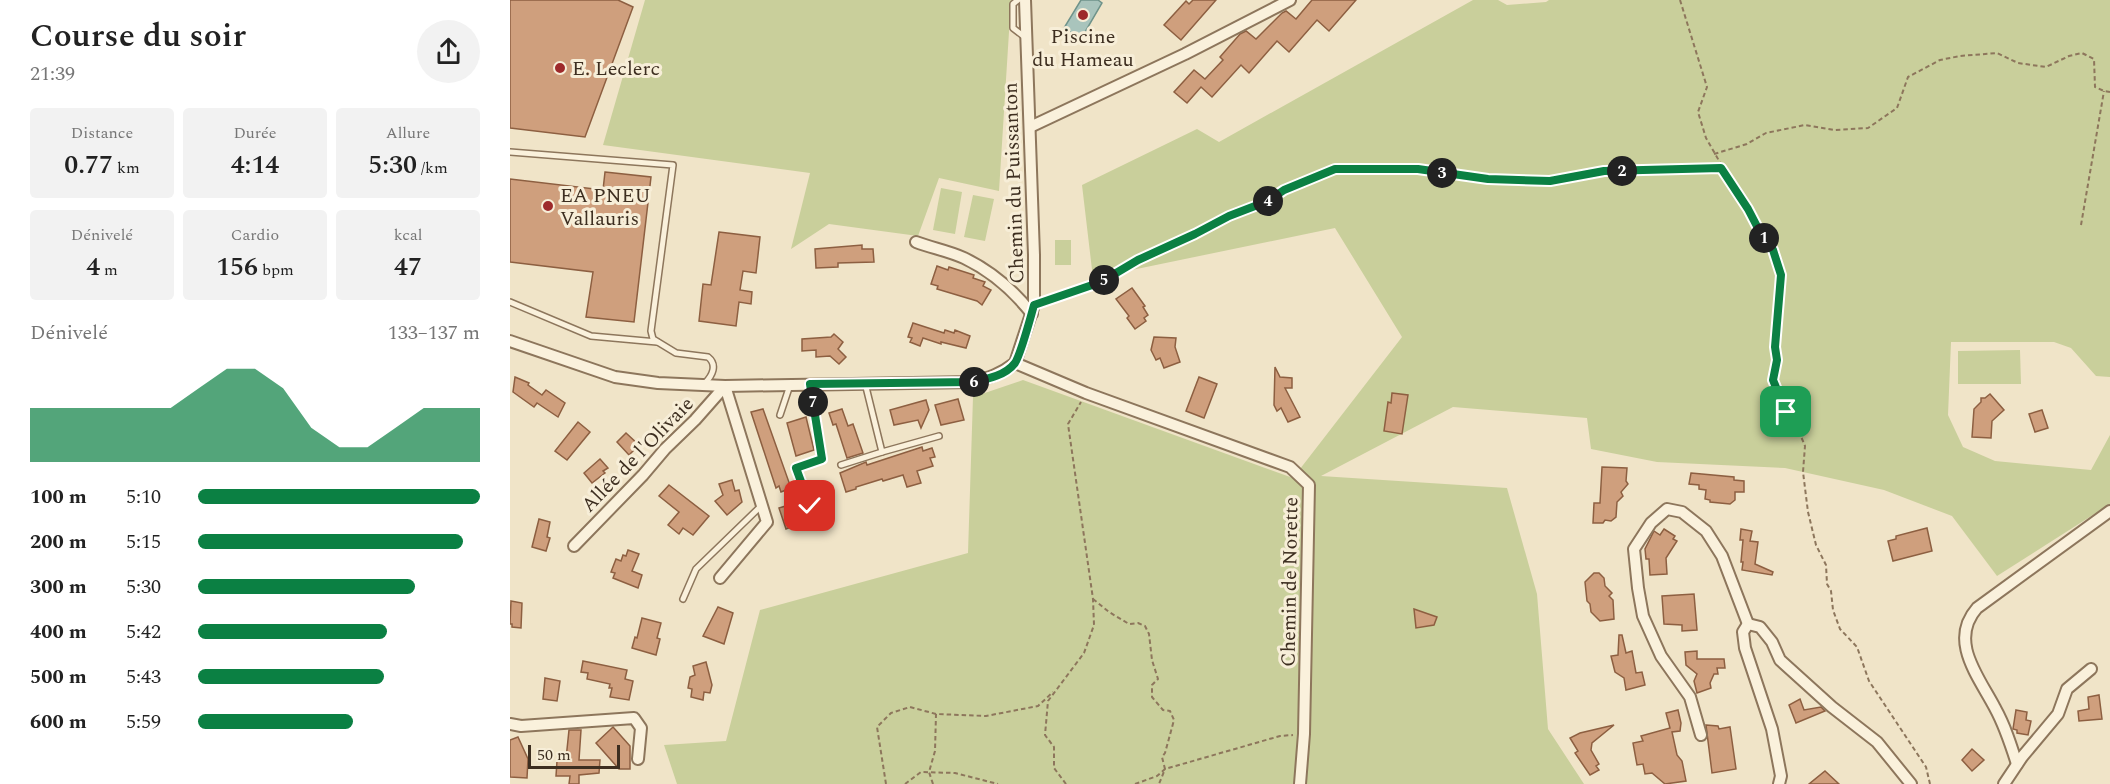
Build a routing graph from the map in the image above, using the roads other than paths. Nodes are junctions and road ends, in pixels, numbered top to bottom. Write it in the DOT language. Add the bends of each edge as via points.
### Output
graph roads {
  1 [pos="1018,0"];
  2 [pos="1025,0"];
  3 [pos="1290,0"];
  4 [pos="1026,38"];
  5 [pos="1030,127"];
  6 [pos="510,152"];
  7 [pos="916,242"];
  8 [pos="510,302"];
  9 [pos="1033,309"];
  10 [pos="510,341"];
  11 [pos="661,343"];
  12 [pos="1015,363"];
  13 [pos="865,383"];
  14 [pos="704,384"];
  15 [pos="810,384"];
  16 [pos="790,385"];
  17 [pos="725,386"];
  18 [pos="780,415"];
  19 [pos="939,436"];
  20 [pos="882,452"];
  21 [pos="841,465"];
  22 [pos="810,506"];
  23 [pos="761,507"];
  24 [pos="2110,511"];
  25 [pos="574,546"];
  26 [pos="720,578"];
  27 [pos="683,599"];
  28 [pos="1748,624"];
  29 [pos="2091,669"];
  30 [pos="510,724"];
  31 [pos="1701,735"];
  32 [pos="638,759"];
  33 [pos="2017,764"];
  34 [pos="1300,784"];
  35 [pos="1779,784"];
  36 [pos="1911,784"];
  37 [pos="2004,784"];
  1 -- 4 [label="lane" via="1013,4 1013,28"];
  2 -- 4 [label="street, Chemin du Puissanton"];
  3 -- 5 [label="street"];
  4 -- 5 [label="street, Chemin du Puissanton"];
  5 -- 9 [label="street, Chemin du Puissanton"];
  6 -- 11 [label="lane" via="673,165 652,321 653,339"];
  7 -- 9 [label="street" via="983,268"];
  8 -- 11 [label="lane" via="591,336"];
  9 -- 12 [label="street, Chemin du Puissanton"];
  10 -- 14 [label="street" via="615,377"];
  11 -- 14 [label="lane" via="676,353 712,360 712,375"];
  12 -- 13 [label="street" via="1003,373 972,382"];
  12 -- 34 [label="street, Chemin de Norette" via="1290,467 1309,485"];
  13 -- 15 [label="street"];
  13 -- 20 [label="lane"];
  14 -- 17 [label="street"];
  15 -- 16 [label="street"];
  15 -- 22 [label="lane" via="822,459 796,468"];
  16 -- 17 [label="street"];
  16 -- 18 [label="lane"];
  17 -- 23 [label="street"];
  17 -- 25 [label="street, Allée de l'Olivaie"];
  19 -- 20 [label="lane"];
  20 -- 21 [label="lane"];
  23 -- 26 [label="street" via="767,522"];
  23 -- 27 [label="lane" via="696,569"];
  24 -- 33 [label="street" via="1977,608 1966,627 1966,651 1996,709"];
  28 -- 31 [label="street" via="1722,556 1706,531 1682,512 1667,509 1651,523 1634,549 1638,588 1643,616 1661,656 1689,697"];
  28 -- 35 [label="street" via="1743,632 1745,648 1772,729"];
  28 -- 36 [label="street" via="1760,627 1779,660 1877,742"];
  29 -- 33 [label="street" via="2067,689 2058,714"];
  30 -- 32 [label="street" via="634,718 641,728"];
  33 -- 37 [label="street"];
}
